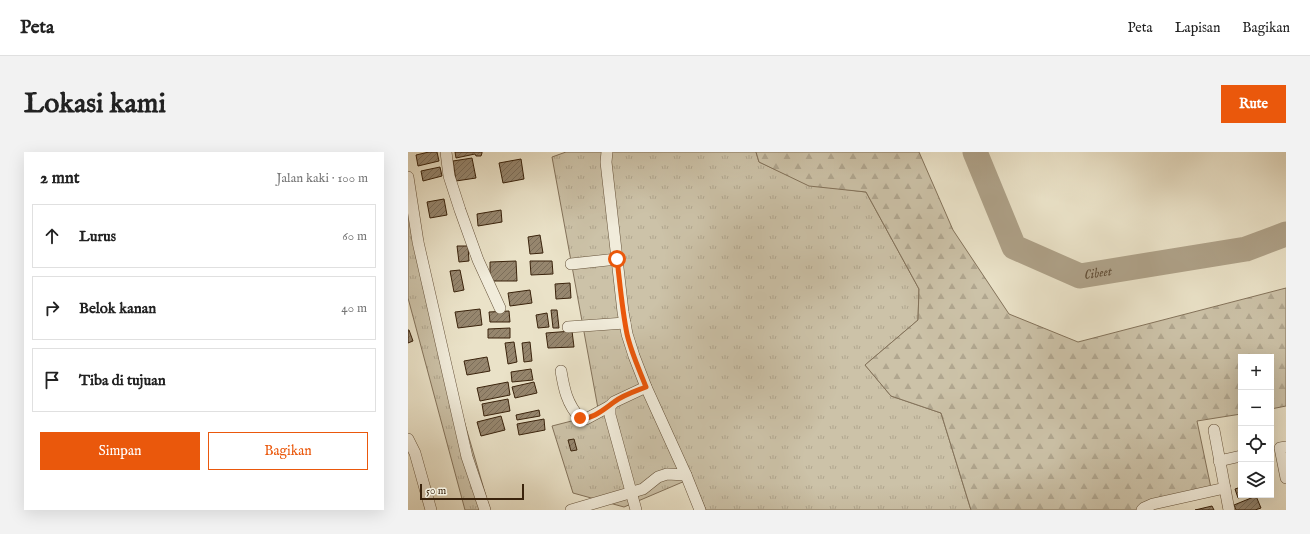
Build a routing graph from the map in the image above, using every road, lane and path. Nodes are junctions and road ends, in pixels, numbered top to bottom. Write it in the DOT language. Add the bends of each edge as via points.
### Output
graph roads {
  1 [pos="446,152"];
  2 [pos="607,152"];
  3 [pos="408,177"];
  4 [pos="617,259"];
  5 [pos="571,264"];
  6 [pos="500,308"];
  7 [pos="625,323"];
  8 [pos="568,327"];
  9 [pos="560,371"];
  10 [pos="646,387"];
  11 [pos="610,406"];
  12 [pos="1214,430"];
  13 [pos="408,439"];
  14 [pos="1279,448"];
  15 [pos="1238,457"];
  16 [pos="1219,461"];
  17 [pos="686,475"];
  18 [pos="1286,478"];
  19 [pos="1225,488"];
  20 [pos="632,493"];
  21 [pos="431,510"];
  22 [pos="485,510"];
  23 [pos="571,510"];
  24 [pos="636,510"];
  25 [pos="700,510"];
  26 [pos="1142,510"];
  27 [pos="1229,510"];
  1 -- 6 [label="street" via="449,176 463,217 478,260"];
  2 -- 4 [label="street"];
  3 -- 22 [label="street" via="418,242 466,456"];
  4 -- 5 [label="street"];
  4 -- 7 [label="street"];
  7 -- 8 [label="street"];
  7 -- 10 [label="street"];
  9 -- 11 [label="street" via="564,391 572,410 580,418 586,419"];
  10 -- 11 [label="street"];
  10 -- 17 [label="street"];
  11 -- 20 [label="street" via="610,415"];
  12 -- 16 [label="street"];
  13 -- 21 [label="street" via="415,453"];
  14 -- 18 [label="street"];
  15 -- 16 [label="street"];
  16 -- 19 [label="street"];
  17 -- 20 [label="street" via="668,474 658,477 643,489"];
  17 -- 25 [label="street"];
  19 -- 26 [label="street" via="1153,504"];
  19 -- 27 [label="street"];
  20 -- 23 [label="street"];
  20 -- 24 [label="street"];
}
